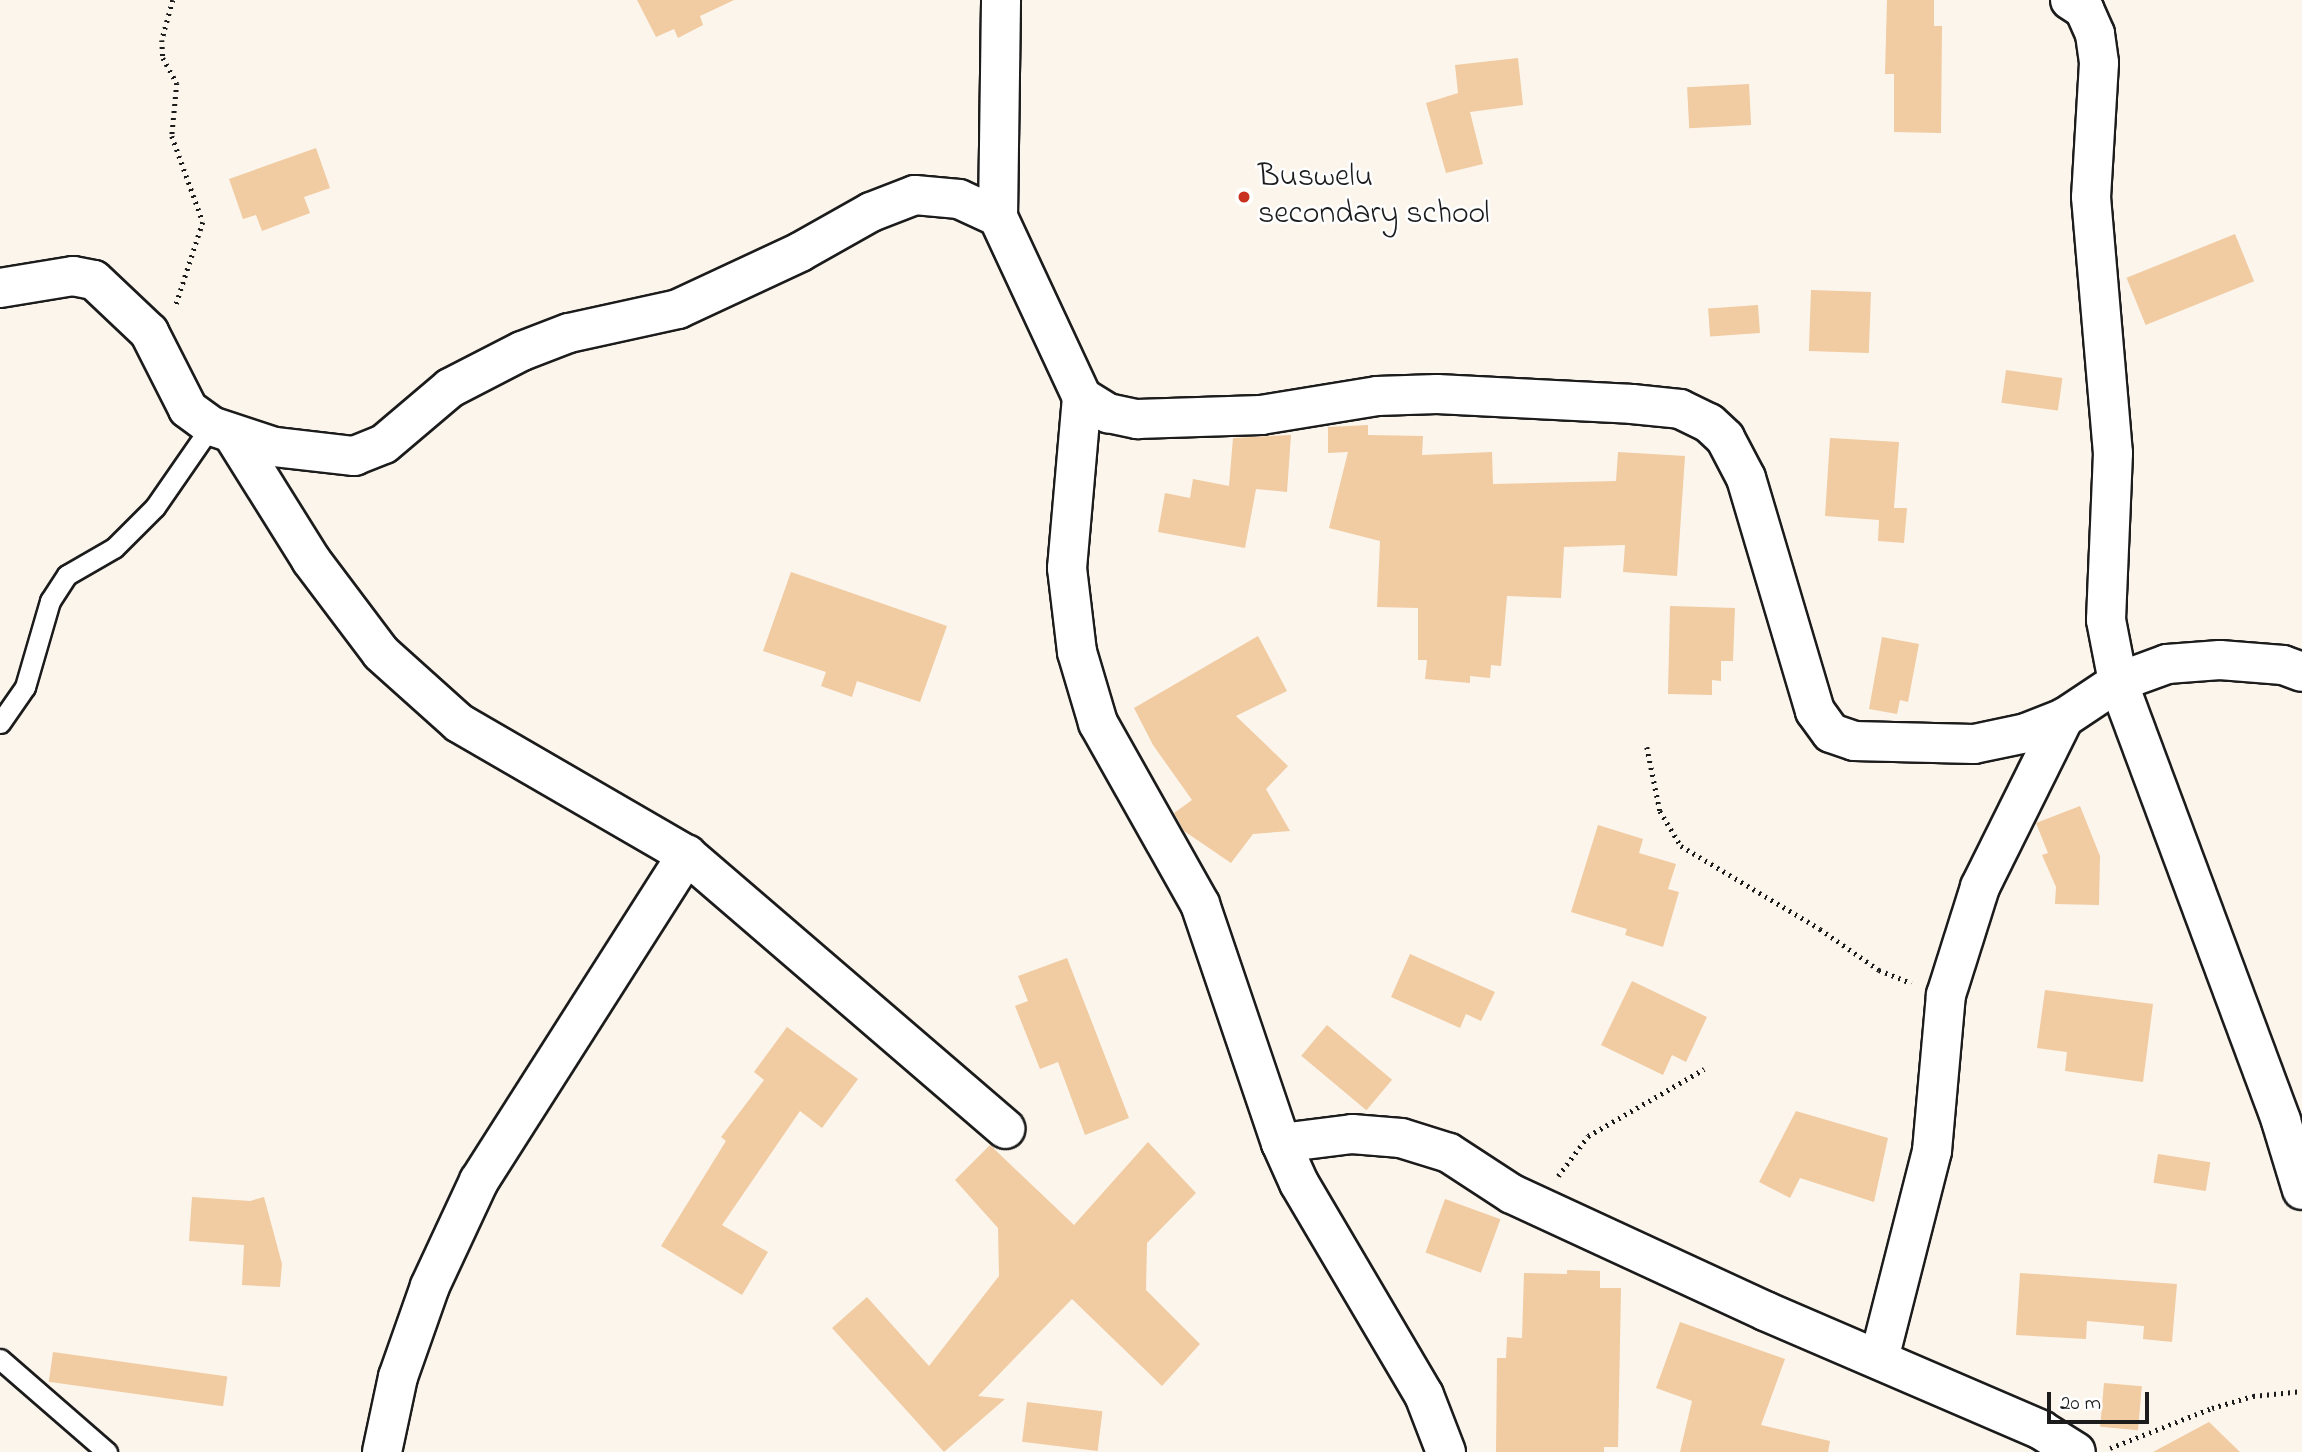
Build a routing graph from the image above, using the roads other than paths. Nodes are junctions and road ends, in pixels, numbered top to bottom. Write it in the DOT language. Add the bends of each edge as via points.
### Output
graph roads {
  1 [pos="1001,0"];
  2 [pos="2080,3"];
  3 [pos="998,217"];
  4 [pos="0,288"];
  5 [pos="1082,397"];
  6 [pos="222,430"];
  7 [pos="2302,671"];
  8 [pos="2118,682"];
  9 [pos="2064,718"];
  10 [pos="0,723"];
  11 [pos="687,855"];
  12 [pos="1005,1129"];
  13 [pos="1281,1143"];
  14 [pos="2302,1191"];
  15 [pos="0,1359"];
  16 [pos="1879,1359"];
  17 [pos="107,1452"];
  18 [pos="383,1452"];
  19 [pos="1446,1452"];
  20 [pos="2076,1452"];
  1 -- 3 [label="street"];
  2 -- 8 [label="street" via="2095,34 2099,63 2091,197 2104,305 2113,453 2106,620"];
  3 -- 5 [label="street"];
  3 -- 6 [label="street" via="948,198 915,195 678,309 569,333 486,367 450,388 384,444 354,456 275,447"];
  4 -- 6 [label="street" via="73,276 94,280 127,308 158,347 188,409"];
  5 -- 9 [label="street" via="1108,413 1137,419 1261,415 1377,396 1425,394 1680,410 1709,423 1725,438 1746,478 1815,711 1831,733 1854,741 1974,744"];
  5 -- 13 [label="street" via="1068,568 1077,652 1098,723 1200,904"];
  6 -- 10 [label="lane" via="114,548 67,575 50,601 25,687"];
  6 -- 11 [label="street" via="382,653 459,723"];
  7 -- 8 [label="street" via="2220,660 2166,664"];
  8 -- 9 [label="street"];
  8 -- 14 [label="street" via="2281,1121"];
  9 -- 16 [label="street" via="1980,887 1946,995 1932,1151"];
  11 -- 12 [label="street"];
  11 -- 18 [label="street" via="479,1181 425,1299 398,1377"];
  13 -- 16 [label="street" via="1352,1135 1401,1138 1448,1153 1536,1205"];
  13 -- 19 [label="street" via="1299,1183 1424,1395"];
  15 -- 17 [label="lane"];
  16 -- 20 [label="street" via="2041,1430"];
}
